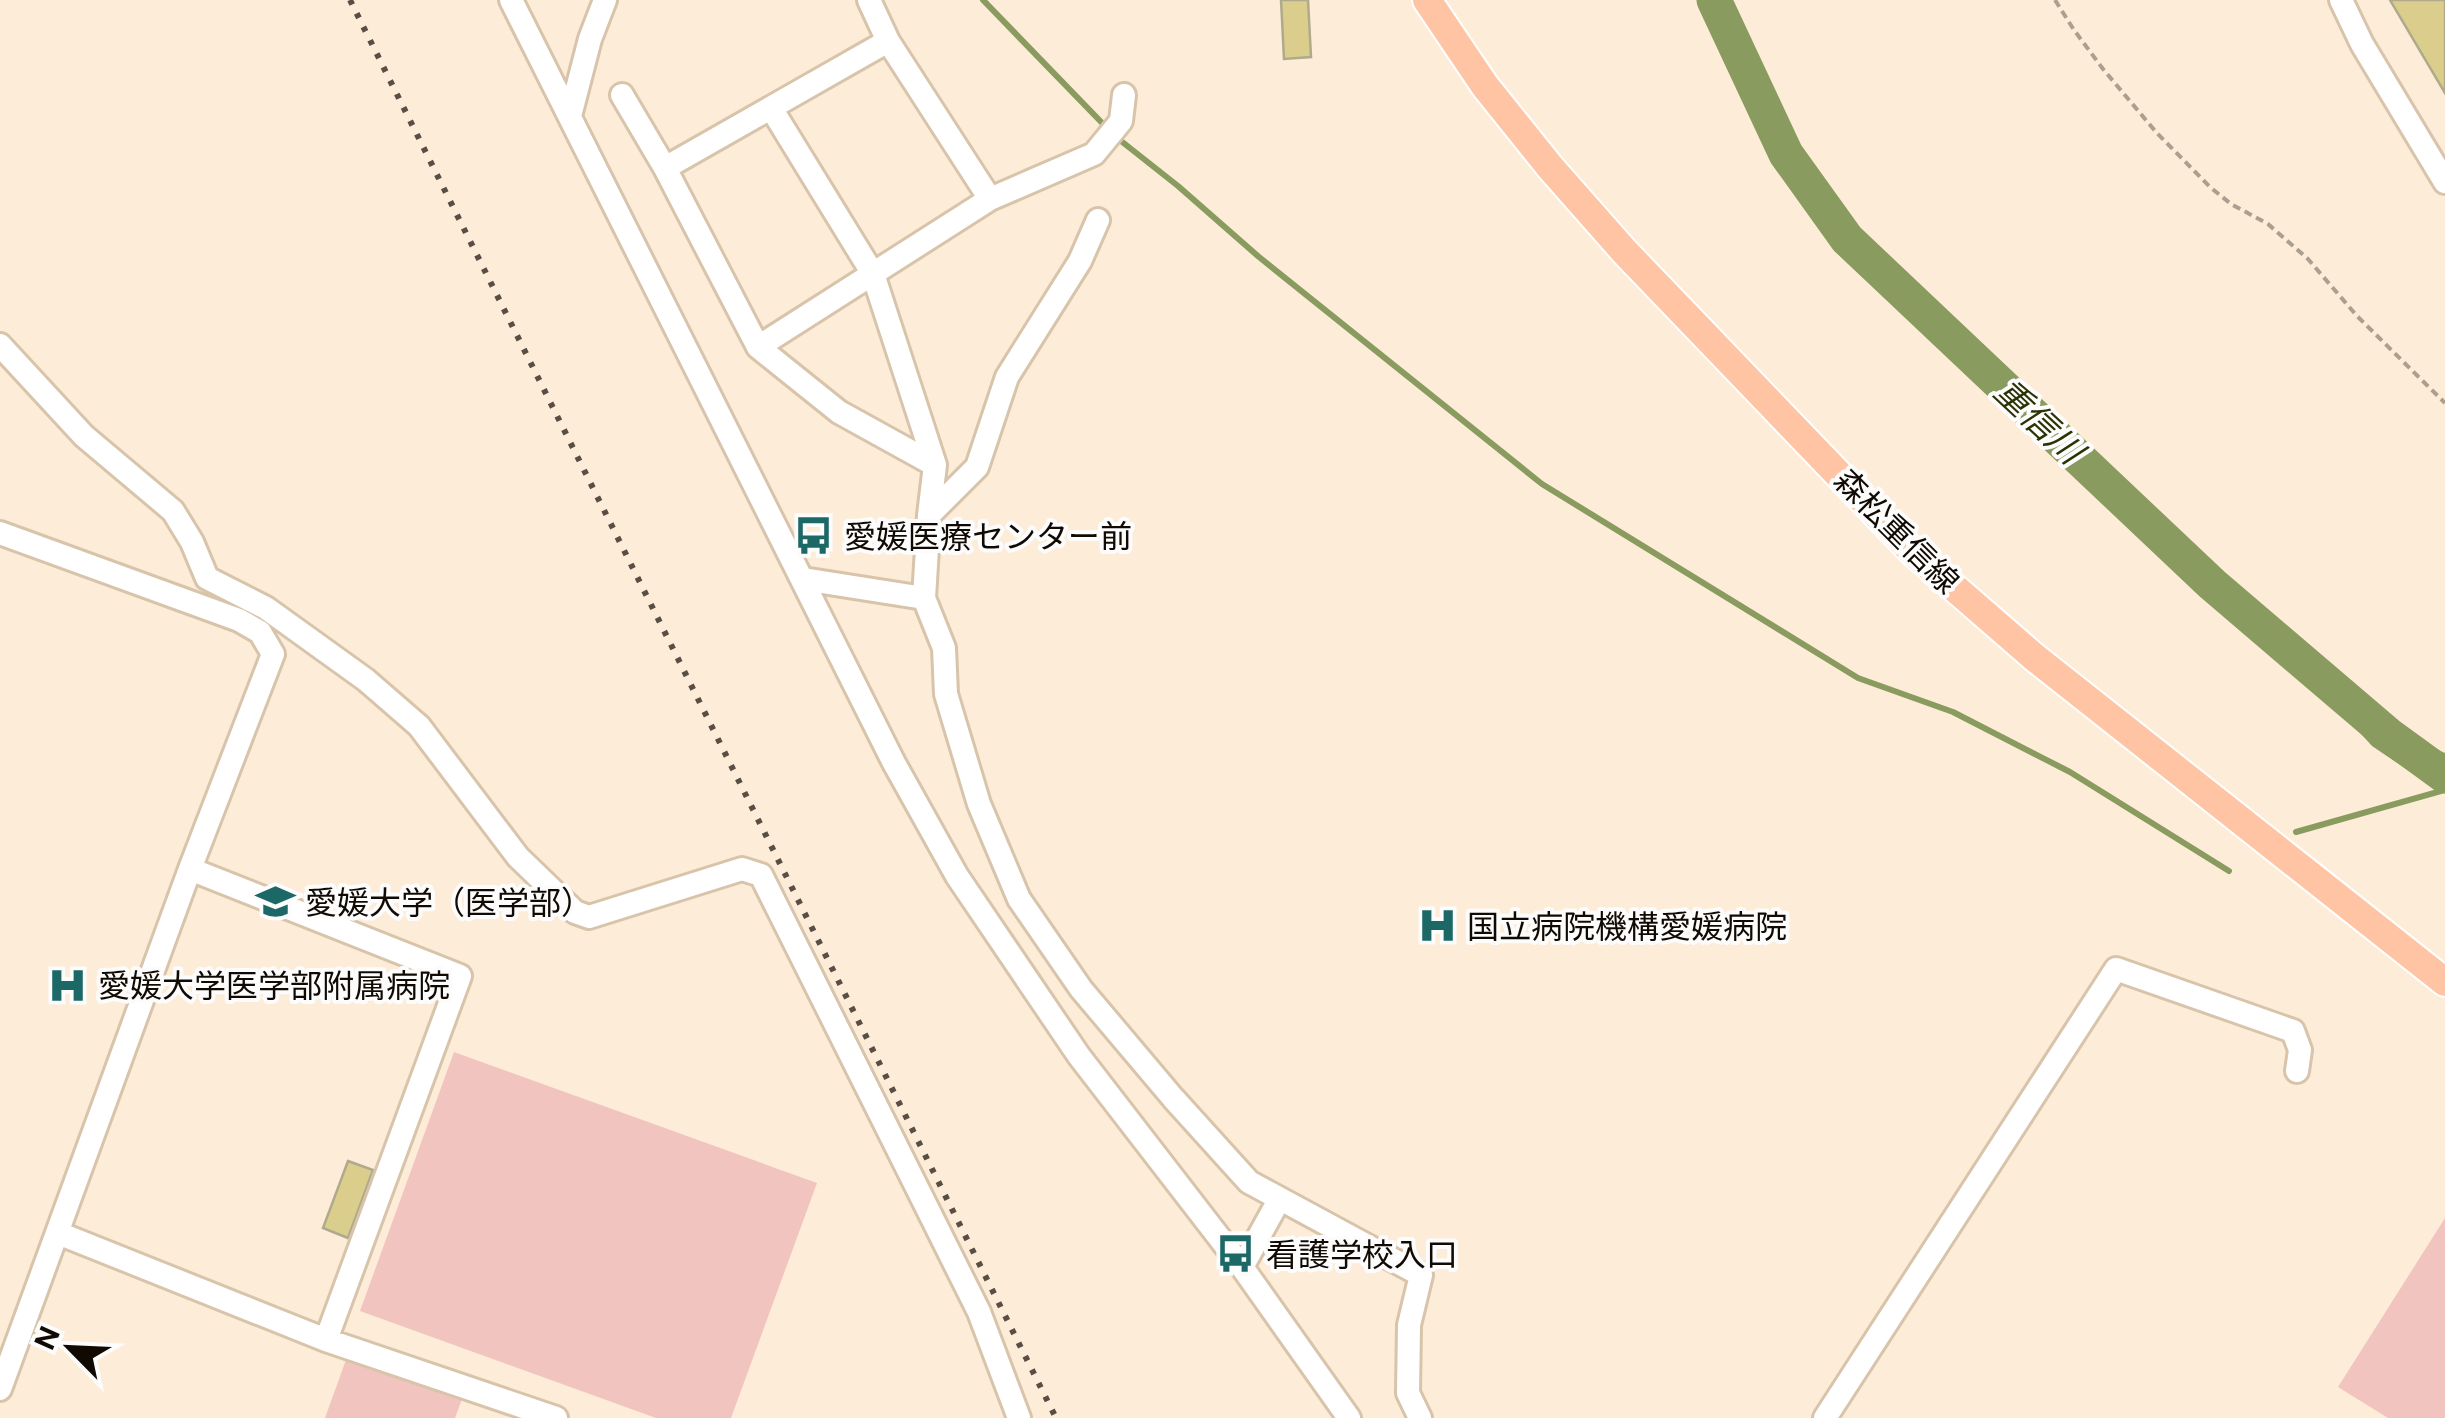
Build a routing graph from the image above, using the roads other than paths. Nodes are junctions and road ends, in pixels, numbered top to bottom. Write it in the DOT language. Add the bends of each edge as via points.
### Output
graph roads {
  1 [pos="510,0"];
  2 [pos="604,0"];
  3 [pos="870,0"];
  4 [pos="1427,0"];
  5 [pos="2341,0"];
  6 [pos="888,41"];
  7 [pos="622,95"];
  8 [pos="1124,95"];
  9 [pos="771,108"];
  10 [pos="570,116"];
  11 [pos="665,168"];
  12 [pos="2445,182"];
  13 [pos="990,199"];
  14 [pos="1098,220"];
  15 [pos="874,274"];
  16 [pos="0,345"];
  17 [pos="758,348"];
  18 [pos="935,465"];
  19 [pos="929,515"];
  20 [pos="0,534"];
  21 [pos="803,579"];
  22 [pos="924,598"];
  23 [pos="190,868"];
  24 [pos="2445,982"];
  25 [pos="2297,1071"];
  26 [pos="1279,1200"];
  27 [pos="58,1233"];
  28 [pos="1242,1267"];
  29 [pos="326,1340"];
  30 [pos="0,1389"];
  31 [pos="556,1418"];
  32 [pos="1019,1418"];
  33 [pos="1350,1418"];
  34 [pos="1420,1418"];
  35 [pos="1825,1418"];
  1 -- 10 [label="street"];
  2 -- 10 [label="street"];
  3 -- 6 [label="street"];
  4 -- 24 [label="main road, 森松重信線" via="1485,86 1574,195 1912,551"];
  5 -- 12 [label="street"];
  6 -- 9 [label="street"];
  6 -- 13 [label="street"];
  7 -- 11 [label="street"];
  8 -- 13 [label="street" via="1121,121 1094,154"];
  9 -- 11 [label="street"];
  9 -- 15 [label="street"];
  10 -- 21 [label="street"];
  11 -- 17 [label="street"];
  13 -- 15 [label="street"];
  14 -- 19 [label="street" via="1007,377 977,467"];
  15 -- 17 [label="street"];
  15 -- 18 [label="street"];
  16 -- 32 [label="street" via="84,436 173,512 208,578 266,608 419,726 518,857 575,912 589,917 742,869 761,875 979,1312"];
  17 -- 18 [label="street" via="839,412"];
  18 -- 19 [label="street"];
  19 -- 22 [label="street"];
  20 -- 23 [label="street" via="260,632 272,654"];
  21 -- 22 [label="street"];
  21 -- 28 [label="street" via="957,876 1079,1056"];
  22 -- 26 [label="street" via="944,648 946,694 979,804 1019,900 1173,1098 1249,1182"];
  23 -- 27 [label="street"];
  23 -- 29 [label="street" via="460,976"];
  25 -- 35 [label="street" via="2300,1050 2293,1032 2116,970"];
  26 -- 28 [label="street"];
  26 -- 34 [label="street" via="1420,1276 1409,1325 1408,1393"];
  27 -- 29 [label="street"];
  27 -- 30 [label="street"];
  28 -- 33 [label="street"];
  29 -- 31 [label="street"];
}
